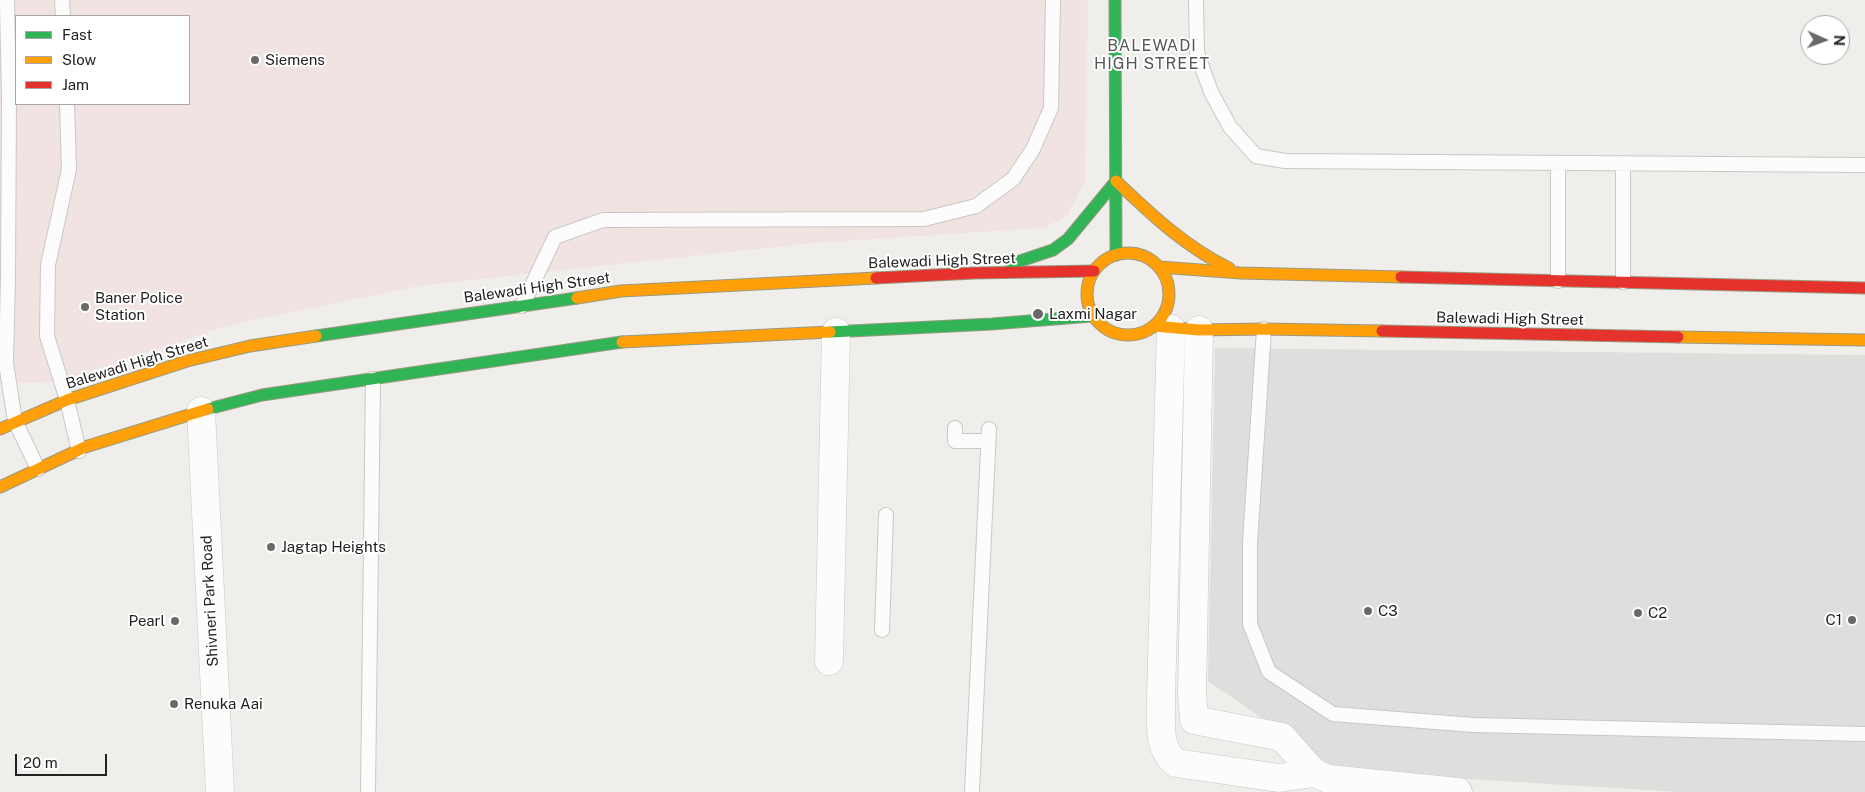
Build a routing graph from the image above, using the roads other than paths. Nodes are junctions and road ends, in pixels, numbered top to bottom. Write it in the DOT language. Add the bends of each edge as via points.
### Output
graph roads {
  1 [pos="7,0"];
  2 [pos="62,0"];
  3 [pos="1053,0"];
  4 [pos="1115,0"];
  5 [pos="1196,0"];
  6 [pos="63,15"];
  7 [pos="13,99"];
  8 [pos="67,105"];
  9 [pos="1558,163"];
  10 [pos="1623,163"];
  11 [pos="1865,165"];
  12 [pos="1116,181"];
  13 [pos="1116,255"];
  14 [pos="1159,267"];
  15 [pos="1094,270"];
  16 [pos="975,273"];
  17 [pos="1241,273"];
  18 [pos="1558,281"];
  19 [pos="1623,282"];
  20 [pos="1865,288"];
  21 [pos="522,306"];
  22 [pos="1092,316"];
  23 [pos="1162,327"];
  24 [pos="1264,329"];
  25 [pos="1199,330"];
  26 [pos="836,332"];
  27 [pos="1865,340"];
  28 [pos="373,379"];
  29 [pos="67,400"];
  30 [pos="201,411"];
  31 [pos="15,421"];
  32 [pos="954,428"];
  33 [pos="0,429"];
  34 [pos="79,451"];
  35 [pos="38,469"];
  36 [pos="1,483"];
  37 [pos="886,515"];
  38 [pos="882,630"];
  39 [pos="829,662"];
  40 [pos="1194,720"];
  41 [pos="1865,734"];
  42 [pos="1282,736"];
  43 [pos="1168,757"];
  44 [pos="1314,773"];
  45 [pos="1278,785"];
  46 [pos="1347,787"];
  47 [pos="220,792"];
  48 [pos="368,792"];
  49 [pos="972,792"];
  50 [pos="1458,792"];
  1 -- 7 [label="lane"];
  2 -- 6 [label="lane"];
  3 -- 21 [label="lane" via="1051,108 1033,149 1013,179 976,206 924,218 603,220 555,238"];
  4 -- 12 [label="street"];
  5 -- 9 [label="lane" via="1197,53 1211,92 1230,127 1256,156 1285,161"];
  7 -- 31 [label="lane" via="6,363"];
  8 -- 29 [label="lane" via="69,169 48,265 47,336"];
  9 -- 10 [label="lane"];
  9 -- 18 [label="lane"];
  10 -- 11 [label="lane"];
  10 -- 19 [label="lane"];
  12 -- 13 [label="street"];
  12 -- 16 [label="street" via="1068,239 1053,250"];
  12 -- 17 [label="street" via="1180,240 1211,260"];
  13 -- 14 [label="street" via="1139,254"];
  13 -- 15 [label="street"];
  14 -- 17 [label="street"];
  14 -- 23 [label="street" via="1169,291"];
  15 -- 16 [label="street, Balewadi High Street"];
  15 -- 22 [label="street" via="1087,293"];
  16 -- 21 [label="street, Balewadi High Street" via="621,291"];
  17 -- 18 [label="street"];
  18 -- 19 [label="street"];
  19 -- 20 [label="street"];
  21 -- 29 [label="street, Balewadi High Street" via="250,346 187,361"];
  22 -- 23 [label="street" via="1100,325 1121,335 1133,336"];
  22 -- 26 [label="street"];
  23 -- 25 [label="street, Balewadi High Street"];
  23 -- 43 [label="street" via="1161,697 1162,745"];
  24 -- 25 [label="street, Balewadi High Street"];
  24 -- 27 [label="street, Balewadi High Street"];
  24 -- 41 [label="lane" via="1250,543 1250,624 1269,672 1333,714 1474,725"];
  25 -- 40 [label="street"];
  26 -- 28 [label="street" via="624,342"];
  26 -- 39 [label="street"];
  28 -- 30 [label="street" via="262,395"];
  28 -- 48 [label="lane"];
  29 -- 31 [label="street, Balewadi High Street"];
  29 -- 34 [label="lane"];
  30 -- 34 [label="street"];
  30 -- 47 [label="street, Shivneri Park Road"];
  31 -- 33 [label="street, Balewadi High Street"];
  31 -- 35 [label="lane"];
  32 -- 49 [label="lane" via="955,440 989,435"];
  34 -- 35 [label="street"];
  35 -- 36 [label="street"];
  37 -- 38 [label="lane"];
  40 -- 42 [label="street"];
  40 -- 43 [label="street"];
  42 -- 44 [label="street"];
  42 -- 45 [label="street"];
  43 -- 45 [label="street" via="1176,763"];
  44 -- 45 [label="street"];
  44 -- 46 [label="street"];
  46 -- 50 [label="street"];
}
